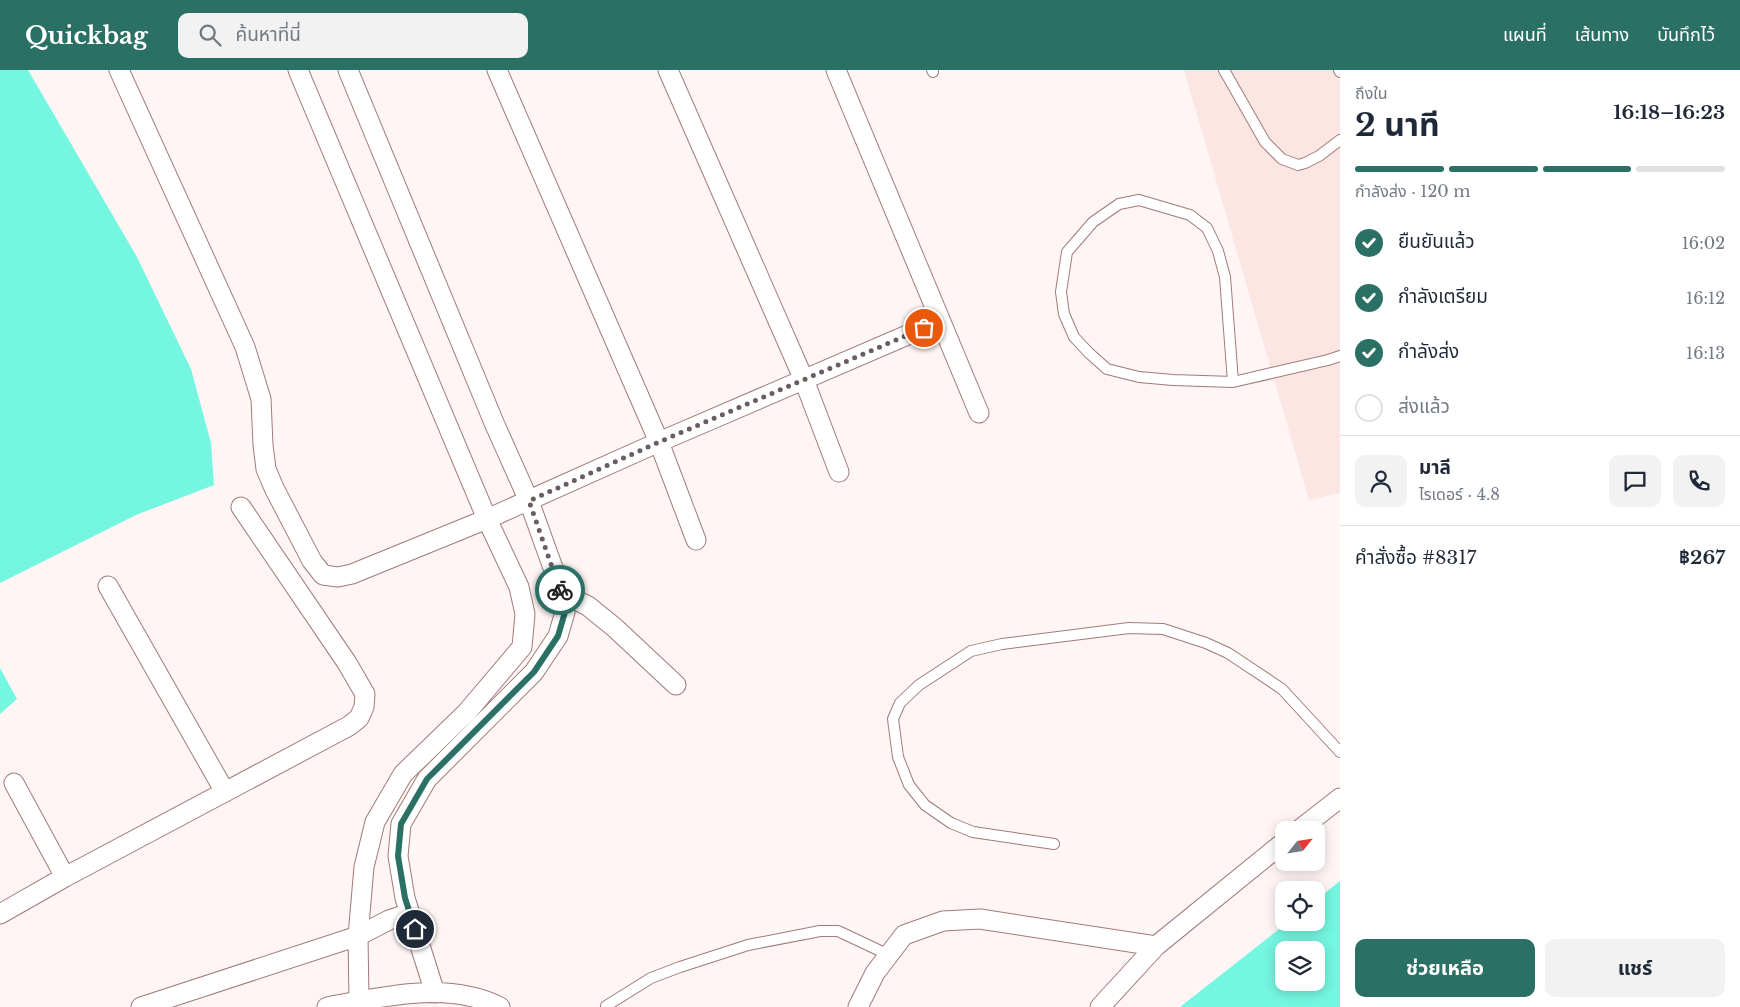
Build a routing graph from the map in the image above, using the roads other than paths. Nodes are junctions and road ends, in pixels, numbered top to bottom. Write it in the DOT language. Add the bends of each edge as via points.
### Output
graph roads {
  1 [pos="120,70"];
  2 [pos="298,70"];
  3 [pos="348,70"];
  4 [pos="497,70"];
  5 [pos="668,70"];
  6 [pos="836,70"];
  7 [pos="1224,70"];
  8 [pos="1340,140"];
  9 [pos="940,321"];
  10 [pos="1340,356"];
  11 [pos="804,380"];
  12 [pos="1234,382"];
  13 [pos="980,412"];
  14 [pos="659,442"];
  15 [pos="839,472"];
  16 [pos="529,501"];
  17 [pos="241,507"];
  18 [pos="487,519"];
  19 [pos="696,540"];
  20 [pos="108,586"];
  21 [pos="562,593"];
  22 [pos="676,685"];
  23 [pos="1340,752"];
  24 [pos="14,783"];
  25 [pos="225,792"];
  26 [pos="1340,798"];
  27 [pos="1311,821"];
  28 [pos="1054,844"];
  29 [pos="1275,849"];
  30 [pos="65,878"];
  31 [pos="410,913"];
  32 [pos="0,914"];
  33 [pos="358,936"];
  34 [pos="1156,946"];
  35 [pos="889,955"];
  36 [pos="435,992"];
  37 [pos="360,1001"];
  38 [pos="606,1006"];
  39 [pos="141,1007"];
  40 [pos="326,1007"];
  41 [pos="500,1007"];
  42 [pos="858,1007"];
  43 [pos="1100,1007"];
  1 -- 18 [label="street" via="245,347 261,398 266,469 312,561 323,575 338,577 352,574"];
  2 -- 18 [label="street"];
  3 -- 16 [label="street"];
  4 -- 14 [label="street"];
  5 -- 11 [label="street"];
  6 -- 9 [label="street"];
  7 -- 8 [label="lane" via="1265,142 1282,158 1304,163"];
  9 -- 11 [label="street"];
  9 -- 13 [label="street"];
  10 -- 12 [label="lane"];
  11 -- 14 [label="street"];
  11 -- 15 [label="street"];
  12 -- 12 [label="lane" via="1139,377 1108,369 1088,353 1074,337 1064,314 1061,292 1067,252 1093,222 1119,204 1139,200 1190,215 1208,228 1218,250 1224,277"];
  14 -- 16 [label="street"];
  14 -- 19 [label="street"];
  16 -- 18 [label="street"];
  16 -- 21 [label="street"];
  17 -- 25 [label="street" via="365,694 359,718 349,726"];
  18 -- 33 [label="street" via="519,587 525,614 522,647 467,712 403,774 375,822 364,867"];
  20 -- 25 [label="street"];
  21 -- 22 [label="street" via="588,606"];
  21 -- 31 [label="street" via="565,612 558,636 534,672 427,779 401,824 398,856"];
  23 -- 28 [label="lane" via="1282,689 1228,653 1164,629 1129,628 1002,644 972,651 918,685 900,703 893,719 898,757 909,785 925,805 951,823 972,832"];
  24 -- 30 [label="street"];
  25 -- 30 [label="street"];
  26 -- 27 [label="street"];
  29 -- 34 [label="street"];
  30 -- 32 [label="street"];
  31 -- 33 [label="street"];
  31 -- 36 [label="street"];
  33 -- 37 [label="street"];
  33 -- 39 [label="street"];
  34 -- 35 [label="street" via="980,919 943,921 904,935"];
  34 -- 43 [label="street"];
  35 -- 38 [label="lane" via="838,931 820,931 748,945 680,966 650,978"];
  35 -- 42 [label="street" via="875,973"];
  36 -- 37 [label="street"];
  36 -- 41 [label="street" via="488,1001"];
  37 -- 40 [label="street"];
}
